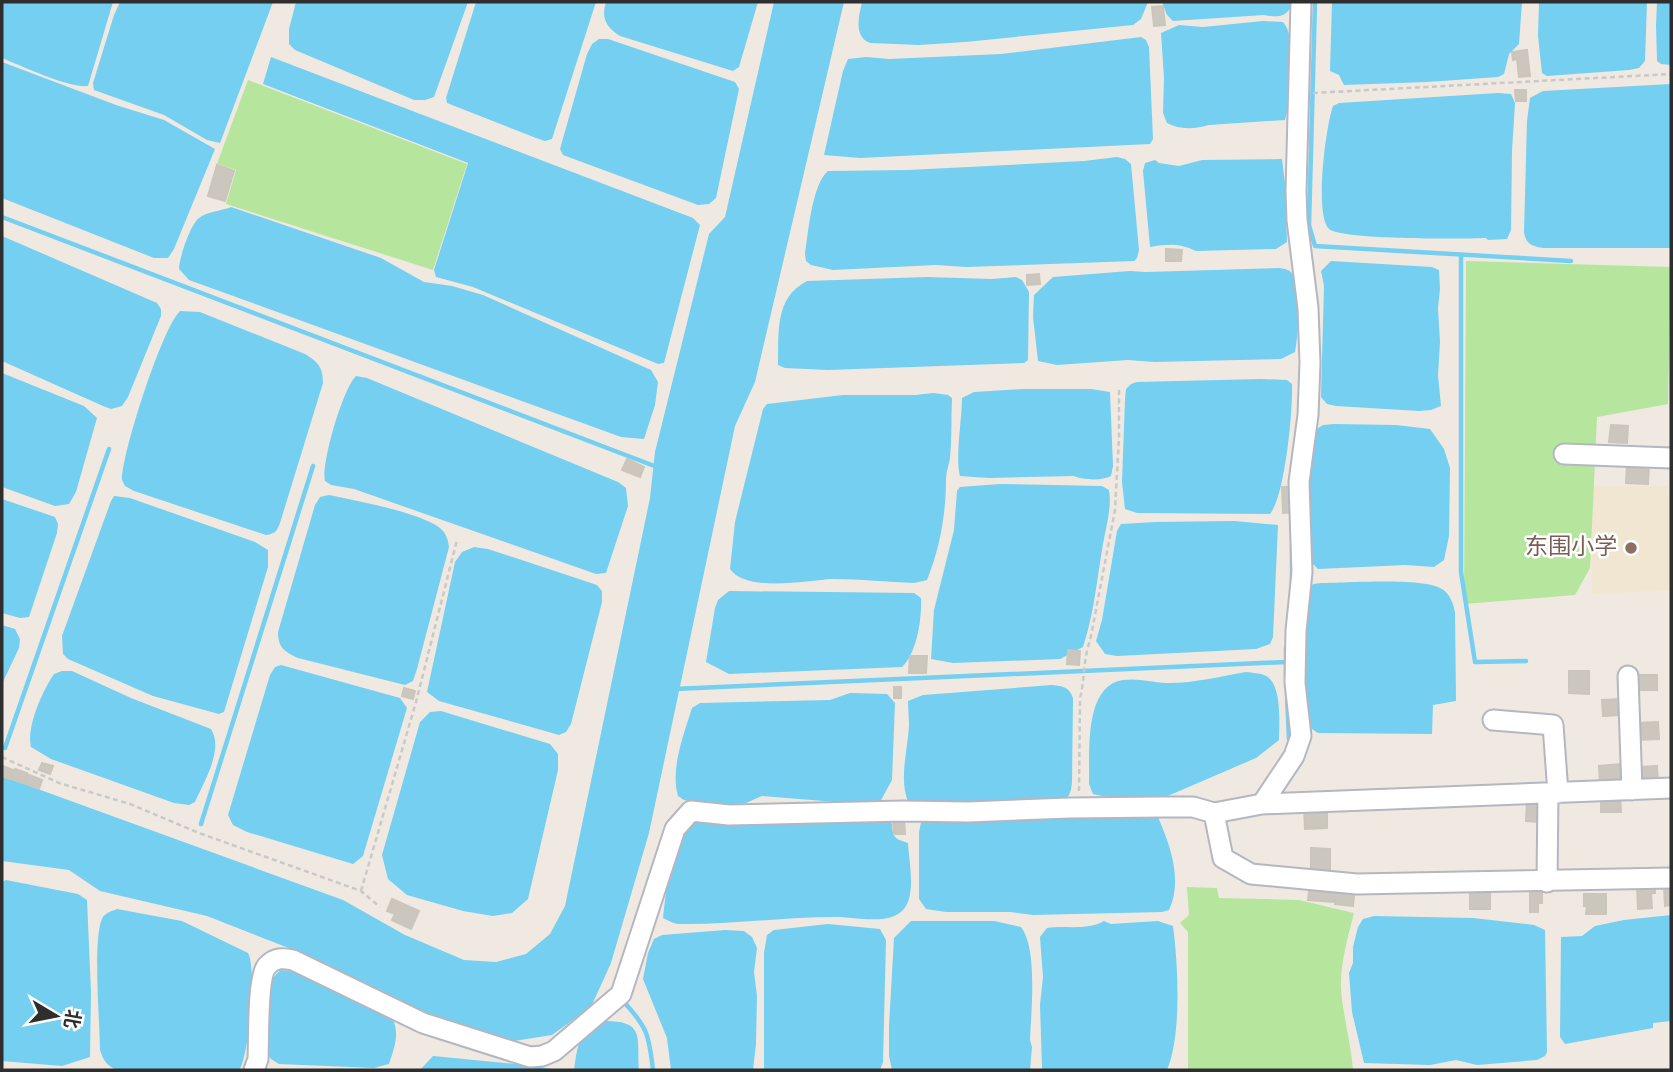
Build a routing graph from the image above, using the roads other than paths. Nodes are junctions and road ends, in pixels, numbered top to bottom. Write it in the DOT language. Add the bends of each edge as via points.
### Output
graph roads {
  1 [pos="1301,2"];
  2 [pos="1564,454"];
  3 [pos="1671,458"];
  4 [pos="1629,676"];
  5 [pos="1493,720"];
  6 [pos="1671,788"];
  7 [pos="1632,790"];
  8 [pos="1553,793"];
  9 [pos="1262,804"];
  10 [pos="1214,813"];
  11 [pos="1671,878"];
  12 [pos="1547,882"];
  13 [pos="254,1070"];
  1 -- 9 [label="street" via="1297,220 1310,363 1299,482 1296,683 1301,736 1294,756"];
  2 -- 3 [label="street"];
  4 -- 7 [label="street"];
  5 -- 8 [label="street" via="1553,725"];
  6 -- 7 [label="street"];
  7 -- 8 [label="street"];
  8 -- 9 [label="street"];
  8 -- 12 [label="street"];
  9 -- 10 [label="street"];
  10 -- 12 [label="street" via="1223,858 1251,874 1357,884"];
  10 -- 13 [label="street" via="1193,807 729,815 691,811 675,829 621,994 554,1051 530,1057 423,1023 283,958 268,965 261,978"];
  11 -- 12 [label="street"];
}
